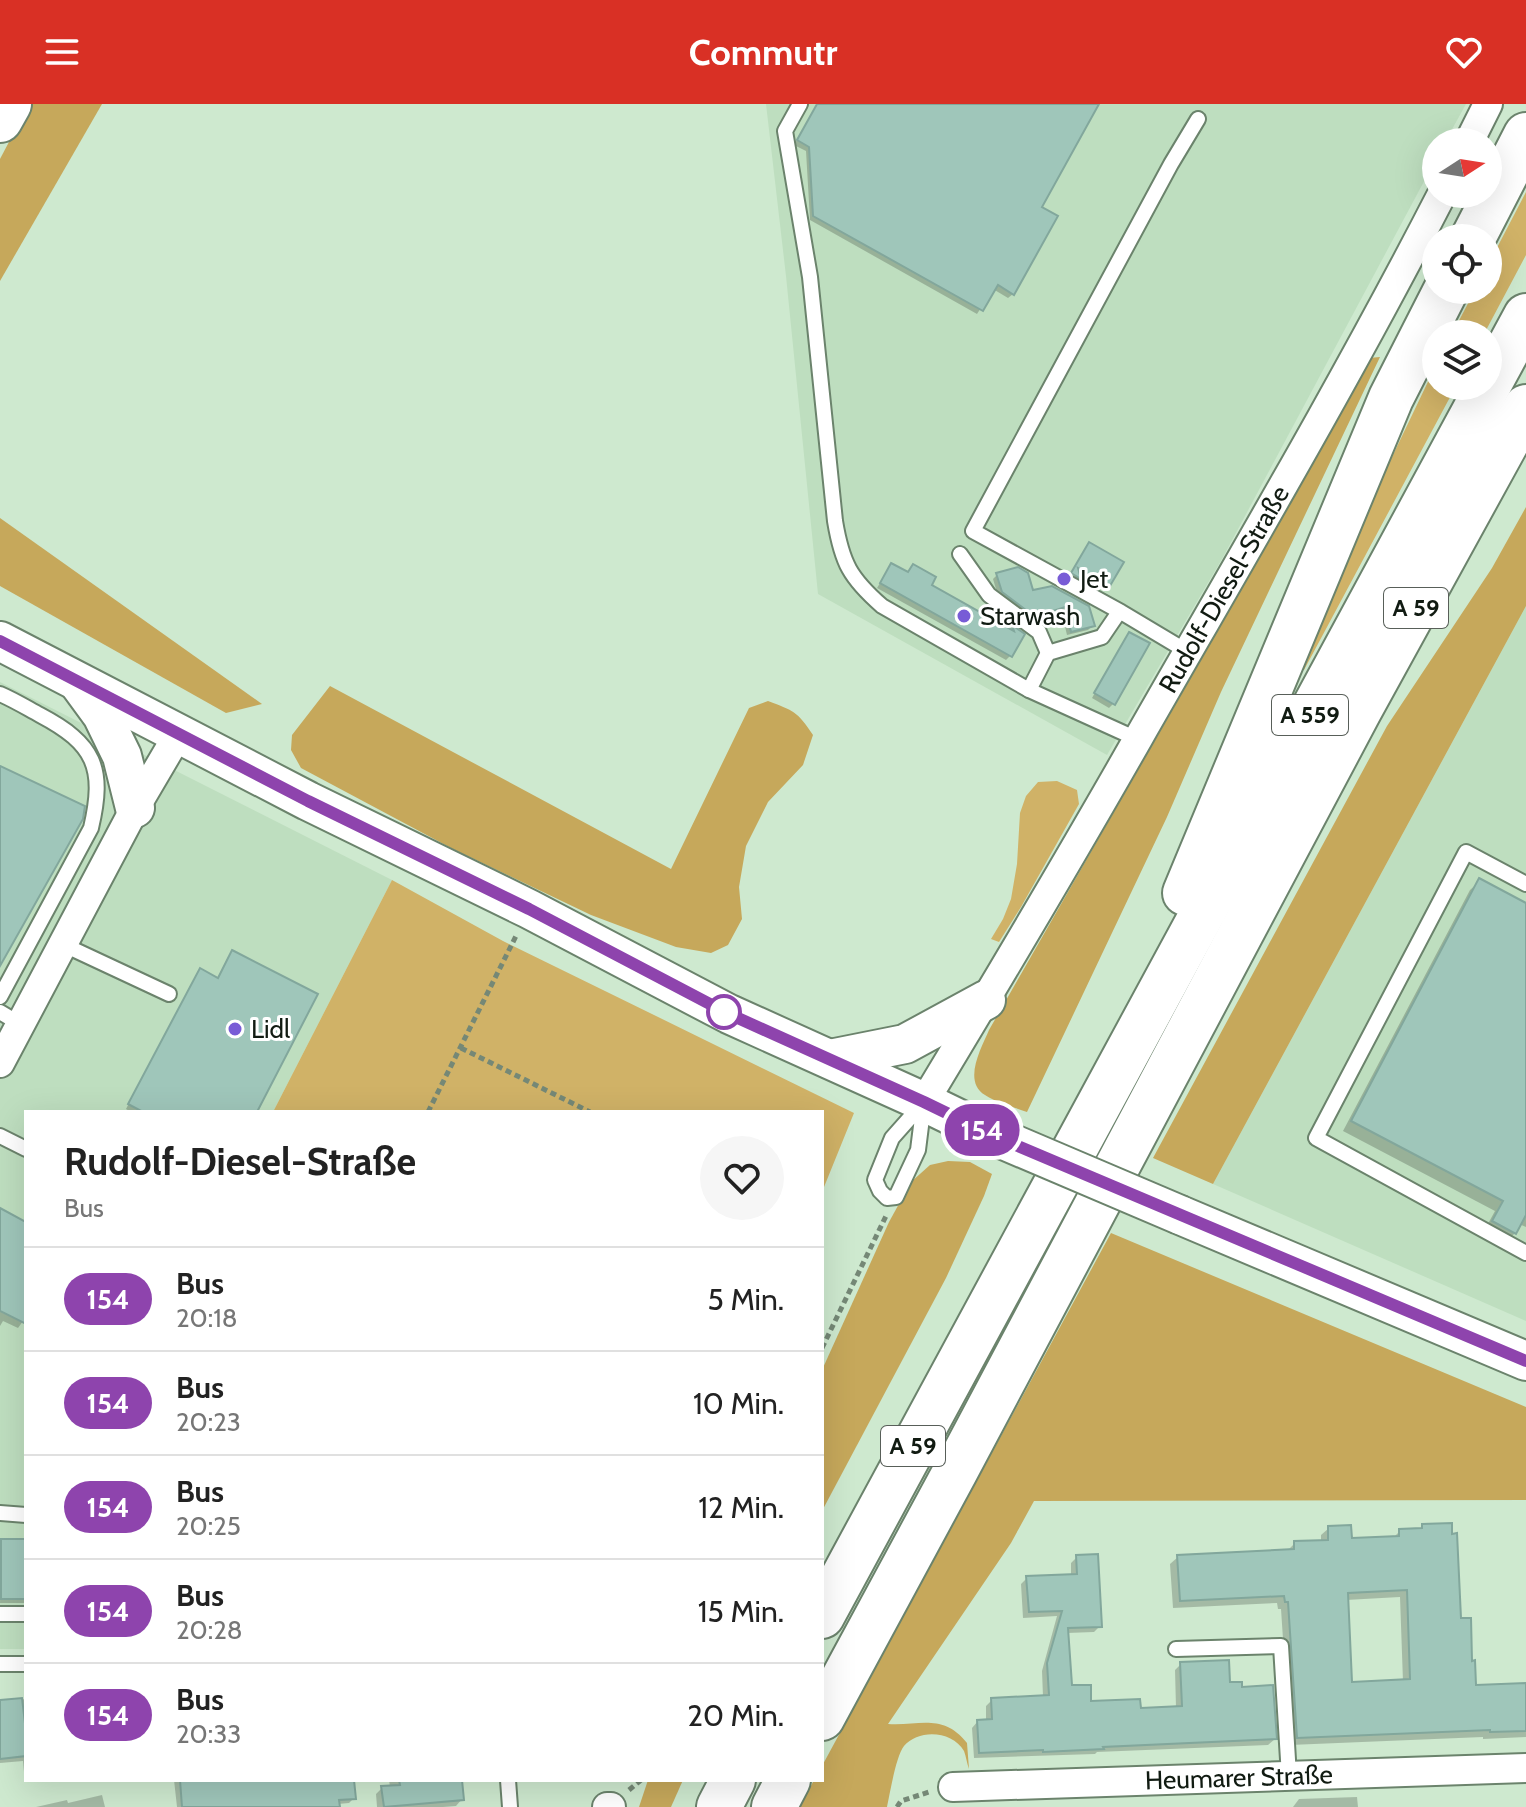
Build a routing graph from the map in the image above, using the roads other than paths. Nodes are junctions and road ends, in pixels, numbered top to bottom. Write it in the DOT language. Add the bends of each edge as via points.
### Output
graph roads {
  1 [pos="9,104"];
  2 [pos="800,104"];
  3 [pos="1488,104"];
  4 [pos="1198,119"];
  5 [pos="0,120"];
  6 [pos="1476,128"];
  7 [pos="1526,135"];
  8 [pos="1435,208"];
  9 [pos="1480,224"];
  10 [pos="1439,304"];
  11 [pos="1526,316"];
  12 [pos="1526,407"];
  13 [pos="960,554"];
  14 [pos="1119,612"];
  15 [pos="0,641"];
  16 [pos="1188,652"];
  17 [pos="1048,653"];
  18 [pos="78,683"];
  19 [pos="1029,690"];
  20 [pos="0,694"];
  21 [pos="179,733"];
  22 [pos="1137,739"];
  23 [pos="135,808"];
  24 [pos="1526,884"];
  25 [pos="62,944"];
  26 [pos="169,994"];
  27 [pos="0,997"];
  28 [pos="986,1000"];
  29 [pos="10,1018"];
  30 [pos="830,1059"];
  31 [pos="0,1063"];
  32 [pos="924,1102"];
  33 [pos="1094,1113"];
  34 [pos="0,1136"];
  35 [pos="24,1148"];
  36 [pos="1526,1253"];
  37 [pos="1526,1361"];
  38 [pos="0,1513"];
  39 [pos="24,1515"];
  40 [pos="824,1612"];
  41 [pos="0,1614"];
  42 [pos="24,1614"];
  43 [pos="1176,1649"];
  44 [pos="0,1664"];
  45 [pos="24,1664"];
  46 [pos="824,1714"];
  47 [pos="1526,1768"];
  48 [pos="1289,1776"];
  49 [pos="508,1782"];
  50 [pos="732,1782"];
  51 [pos="787,1782"];
  52 [pos="953,1787"];
  53 [pos="510,1807"];
  54 [pos="719,1807"];
  55 [pos="774,1807"];
  1 -- 5 [label="main road"];
  2 -- 19 [label="lane" via="785,131 810,277 840,547 849,571 882,606"];
  3 -- 6 [label="street"];
  4 -- 14 [label="lane" via="973,531"];
  7 -- 9 [label="main road"];
  8 -- 16 [label="street, Rudolf-Diesel-Straße"];
  10 -- 33 [label="main road, A 59" via="1391,398"];
  11 -- 33 [label="main road, A 559"];
  12 -- 46 [label="main road, A 59"];
  13 -- 17 [label="lane" via="989,595 1039,632"];
  14 -- 16 [label="lane"];
  14 -- 17 [label="lane" via="1102,637"];
  15 -- 18 [label="main road"];
  16 -- 22 [label="street, Rudolf-Diesel-Straße"];
  17 -- 19 [label="lane"];
  18 -- 21 [label="main road"];
  18 -- 23 [label="main road" via="102,715 122,756"];
  19 -- 22 [label="lane"];
  20 -- 27 [label="lane" via="80,741 91,755 97,780 91,828"];
  21 -- 23 [label="street"];
  21 -- 30 [label="main road" via="729,1014"];
  22 -- 28 [label="street, Rudolf-Diesel-Straße"];
  23 -- 25 [label="street"];
  24 -- 36 [label="lane" via="1466,852 1316,1138"];
  25 -- 26 [label="lane"];
  25 -- 29 [label="street"];
  28 -- 30 [label="main road" via="905,1044"];
  28 -- 32 [label="street, Rudolf-Diesel-Straße"];
  29 -- 31 [label="street"];
  30 -- 32 [label="main road"];
  32 -- 32 [label="lane" via="918,1150 896,1197 887,1198 875,1180 892,1138"];
  32 -- 37 [label="main road, bridge"];
  33 -- 40 [label="main road, A 59"];
  34 -- 35 [label="lane"];
  38 -- 39 [label="lane"];
  41 -- 42 [label="lane"];
  43 -- 48 [label="lane" via="1281,1646"];
  44 -- 45 [label="lane"];
  47 -- 48 [label="street, Heumarer Straße"];
  48 -- 52 [label="street, Heumarer Straße"];
  49 -- 53 [label="lane"];
  50 -- 54 [label="main road"];
  51 -- 55 [label="main road"];
}
